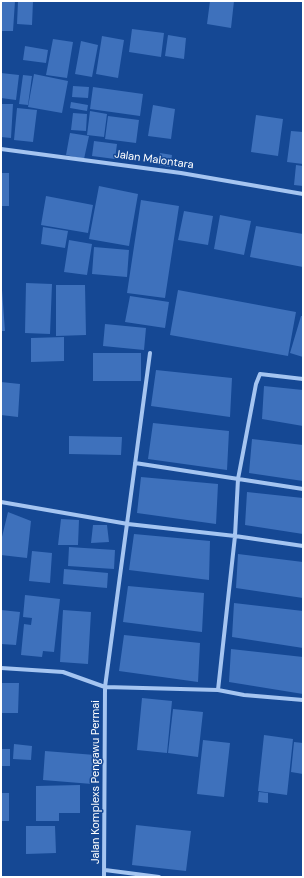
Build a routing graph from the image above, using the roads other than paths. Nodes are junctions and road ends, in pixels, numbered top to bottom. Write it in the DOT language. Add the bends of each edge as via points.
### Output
graph roads {
  1 [pos="1,148"];
  2 [pos="303,194"];
  3 [pos="150,353"];
  4 [pos="303,379"];
  5 [pos="135,463"];
  6 [pos="238,479"];
  7 [pos="303,489"];
  8 [pos="1,502"];
  9 [pos="128,524"];
  10 [pos="234,536"];
  11 [pos="303,546"];
  12 [pos="1,668"];
  13 [pos="105,688"];
  14 [pos="218,690"];
  15 [pos="303,700"];
  16 [pos="105,870"];
  17 [pos="104,877"];
  18 [pos="159,877"];
  1 -- 2 [label="street, Jalan Malontara" via="181,173"];
  3 -- 5 [label="street, Jalan Komplexs Pengawu Permai"];
  4 -- 6 [label="street" via="260,374"];
  5 -- 6 [label="street"];
  5 -- 9 [label="street, Jalan Komplexs Pengawu Permai"];
  6 -- 7 [label="street"];
  6 -- 10 [label="street"];
  8 -- 9 [label="street"];
  9 -- 10 [label="street"];
  9 -- 13 [label="street, Jalan Komplexs Pengawu Permai"];
  10 -- 11 [label="street"];
  10 -- 14 [label="street"];
  12 -- 13 [label="street, Jalan Komplexs Pengawu Permai" via="63,672"];
  13 -- 14 [label="street, Jalan Komplexs Pengawu Permai"];
  13 -- 16 [label="street, Jalan Komplexs Pengawu Permai"];
  14 -- 15 [label="street, Jalan Komplexs Pengawu Permai"];
  16 -- 17 [label="street, Jalan Komplexs Pengawu Permai"];
  16 -- 18 [label="street"];
}
